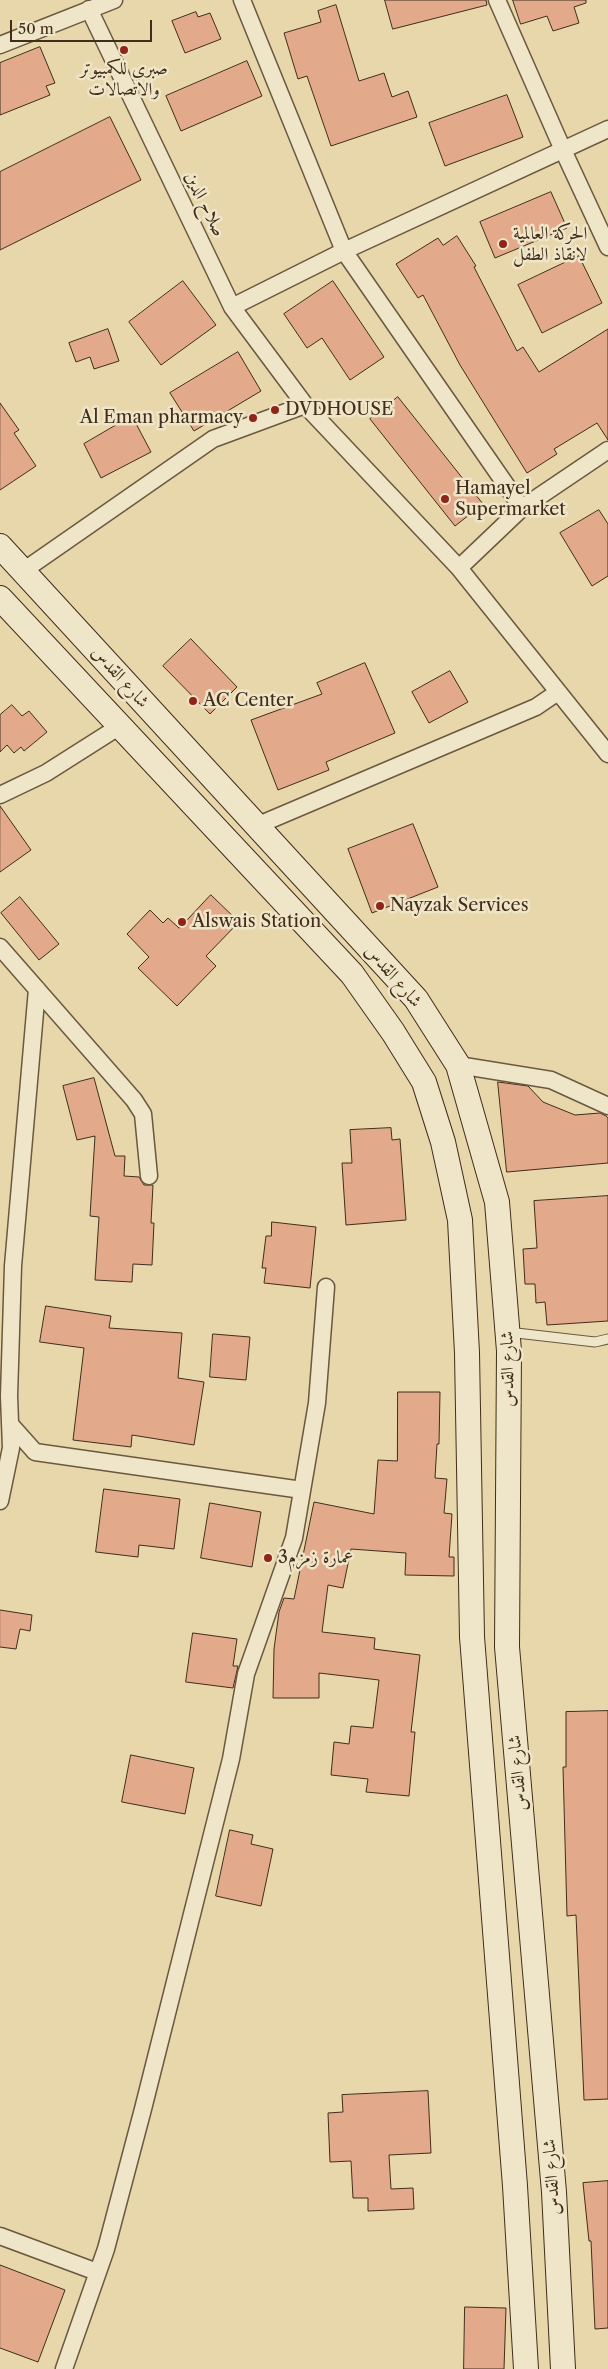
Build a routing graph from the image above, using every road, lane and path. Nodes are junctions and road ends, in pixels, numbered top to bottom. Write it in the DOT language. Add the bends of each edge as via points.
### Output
graph roads {
  1 [pos="114,0"];
  2 [pos="242,0"];
  3 [pos="497,0"];
  4 [pos="89,9"];
  5 [pos="0,45"];
  6 [pos="608,129"];
  7 [pos="563,150"];
  8 [pos="608,247"];
  9 [pos="344,251"];
  10 [pos="232,307"];
  11 [pos="305,405"];
  12 [pos="608,450"];
  13 [pos="522,508"];
  14 [pos="0,546"];
  15 [pos="459,568"];
  16 [pos="23,571"];
  17 [pos="0,587"];
  18 [pos="0,598"];
  19 [pos="558,692"];
  20 [pos="120,726"];
  21 [pos="608,754"];
  22 [pos="0,794"];
  23 [pos="256,826"];
  24 [pos="0,947"];
  25 [pos="37,989"];
  26 [pos="458,1065"];
  27 [pos="608,1106"];
  28 [pos="149,1176"];
  29 [pos="326,1287"];
  30 [pos="507,1332"];
  31 [pos="608,1339"];
  32 [pos="10,1424"];
  33 [pos="302,1490"];
  34 [pos="0,1501"];
  35 [pos="472,1637"];
  36 [pos="507,1647"];
  37 [pos="0,2236"];
  38 [pos="96,2272"];
  39 [pos="64,2369"];
  40 [pos="526,2369"];
  41 [pos="563,2369"];
  1 -- 4 [label="street"];
  2 -- 9 [label="street"];
  3 -- 7 [label="street"];
  4 -- 5 [label="street"];
  4 -- 10 [label="street, صلاح الدين"];
  6 -- 7 [label="street"];
  7 -- 8 [label="street"];
  7 -- 9 [label="street"];
  9 -- 10 [label="street"];
  9 -- 13 [label="street"];
  10 -- 11 [label="street, صلاح الدين"];
  11 -- 15 [label="street, صلاح الدين"];
  11 -- 16 [label="street" via="213,439"];
  12 -- 13 [label="street"];
  13 -- 15 [label="street"];
  14 -- 16 [label="main road, شارع القدس"];
  15 -- 19 [label="street, صلاح الدين"];
  16 -- 17 [label="main road"];
  16 -- 23 [label="main road, شارع القدس"];
  18 -- 20 [label="main road, شارع القدس"];
  19 -- 21 [label="street, صلاح الدين"];
  19 -- 23 [label="street" via="536,707"];
  20 -- 22 [label="street" via="46,773"];
  20 -- 35 [label="main road, شارع القدس" via="352,974 394,1032 424,1082 460,1220 467,1353"];
  23 -- 26 [label="main road, شارع القدس" via="416,999"];
  24 -- 25 [label="street"];
  25 -- 28 [label="street" via="143,1114"];
  25 -- 32 [label="street" via="13,1266"];
  26 -- 27 [label="street" via="551,1080"];
  26 -- 30 [label="main road, شارع القدس" via="497,1202"];
  29 -- 33 [label="street" via="316,1402"];
  30 -- 31 [label="lane" via="595,1342"];
  30 -- 36 [label="main road, شارع القدس"];
  32 -- 33 [label="street" via="35,1452"];
  32 -- 34 [label="street" via="11,1448"];
  33 -- 38 [label="street" via="294,1538 246,1674 231,1759 207,1858 108,2240"];
  35 -- 36 [label="main road"];
  35 -- 40 [label="main road, شارع القدس"];
  36 -- 41 [label="main road, شارع القدس" via="554,2192"];
  37 -- 38 [label="street"];
  38 -- 39 [label="street"];
}
